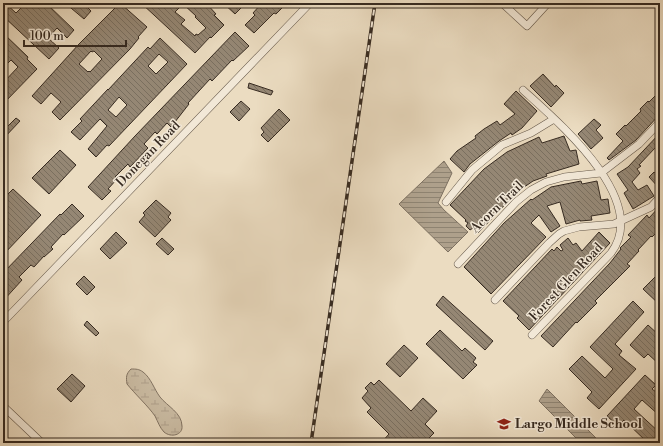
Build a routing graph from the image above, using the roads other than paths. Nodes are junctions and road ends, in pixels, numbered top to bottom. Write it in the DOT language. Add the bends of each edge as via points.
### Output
graph roads {
  1 [pos="310,3"];
  2 [pos="502,3"];
  3 [pos="548,3"];
  4 [pos="523,90"];
  5 [pos="554,119"];
  6 [pos="660,122"];
  7 [pos="601,173"];
  8 [pos="660,197"];
  9 [pos="446,202"];
  10 [pos="621,221"];
  11 [pos="458,264"];
  12 [pos="495,300"];
  13 [pos="3,322"];
  14 [pos="532,335"];
  15 [pos="3,406"];
  16 [pos="42,443"];
  1 -- 13 [label="street, Donegan Road"];
  2 -- 3 [label="street" via="527,26"];
  4 -- 5 [label="street, Forest Glen Road"];
  5 -- 7 [label="street, Forest Glen Road" via="573,137"];
  5 -- 9 [label="street" via="532,133 502,145 492,152 472,170"];
  6 -- 7 [label="street" via="639,144"];
  7 -- 10 [label="street, Forest Glen Road" via="614,195"];
  7 -- 11 [label="street, Acorn Trail" via="564,177 530,190"];
  8 -- 10 [label="street" via="651,207"];
  10 -- 12 [label="street" via="572,229 559,234"];
  10 -- 14 [label="street, Forest Glen Road" via="618,239 611,253"];
  15 -- 16 [label="street"];
}
